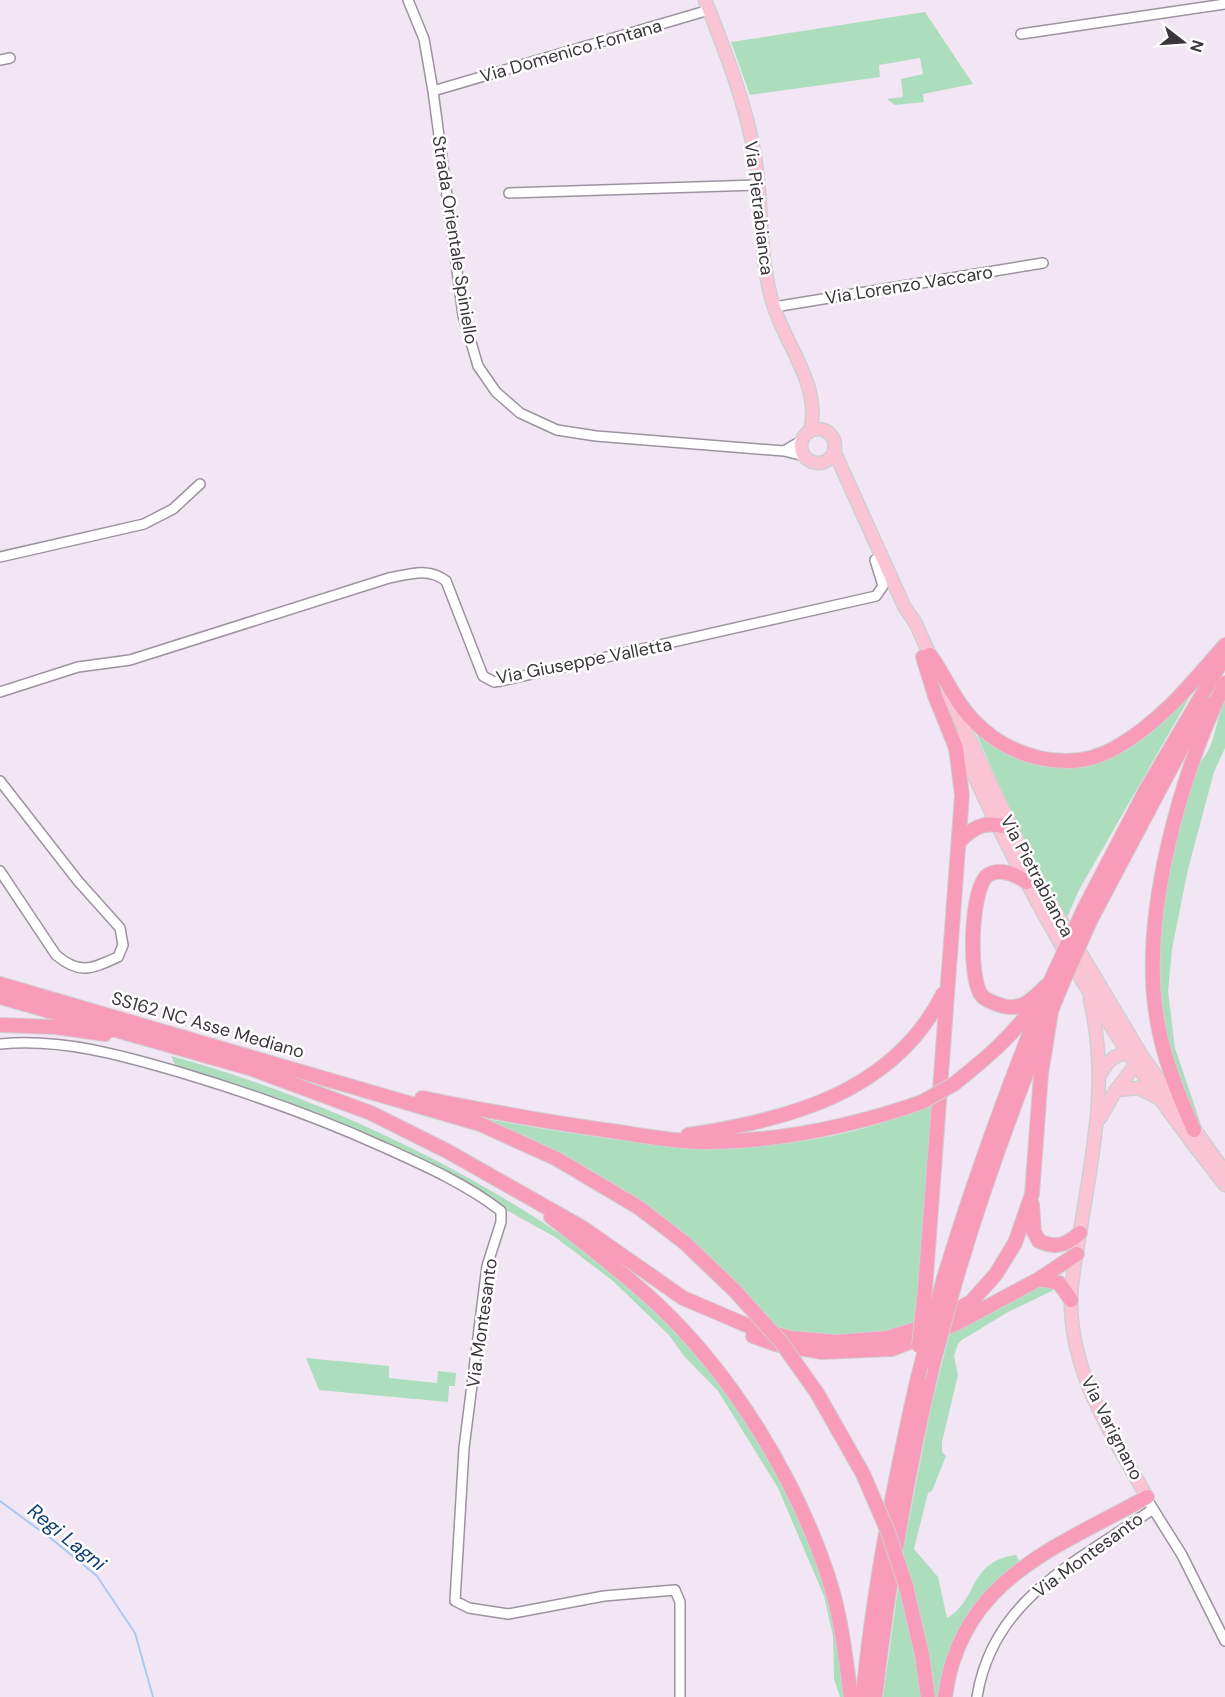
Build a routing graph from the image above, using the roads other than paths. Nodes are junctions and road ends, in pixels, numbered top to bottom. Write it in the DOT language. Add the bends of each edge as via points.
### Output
graph roads {
  1 [pos="408,0"];
  2 [pos="1225,4"];
  3 [pos="707,5"];
  4 [pos="1022,34"];
  5 [pos="10,58"];
  6 [pos="0,60"];
  7 [pos="433,91"];
  8 [pos="757,185"];
  9 [pos="509,193"];
  10 [pos="1043,263"];
  11 [pos="774,307"];
  12 [pos="806,380"];
  13 [pos="826,432"];
  14 [pos="806,436"];
  15 [pos="784,451"];
  16 [pos="834,451"];
  17 [pos="804,456"];
  18 [pos="818,463"];
  19 [pos="847,476"];
  20 [pos="200,484"];
  21 [pos="882,554"];
  22 [pos="0,557"];
  23 [pos="1225,645"];
  24 [pos="926,656"];
  25 [pos="1225,656"];
  26 [pos="1225,678"];
  27 [pos="1225,683"];
  28 [pos="0,692"];
  29 [pos="0,781"];
  30 [pos="1004,826"];
  31 [pos="960,841"];
  32 [pos="0,871"];
  33 [pos="1027,882"];
  34 [pos="1088,914"];
  35 [pos="0,978"];
  36 [pos="1057,982"];
  37 [pos="0,984"];
  38 [pos="947,986"];
  39 [pos="1088,987"];
  40 [pos="32,992"];
  41 [pos="0,997"];
  42 [pos="1051,1012"];
  43 [pos="0,1025"];
  44 [pos="156,1041"];
  45 [pos="0,1044"];
  46 [pos="1128,1053"];
  47 [pos="1139,1060"];
  48 [pos="1101,1074"];
  49 [pos="1116,1090"];
  50 [pos="375,1092"];
  51 [pos="1159,1098"];
  52 [pos="1097,1125"];
  53 [pos="1194,1130"];
  54 [pos="664,1139"];
  55 [pos="1225,1172"];
  56 [pos="1225,1185"];
  57 [pos="522,1193"];
  58 [pos="1032,1194"];
  59 [pos="1080,1233"];
  60 [pos="1077,1254"];
  61 [pos="950,1278"];
  62 [pos="1039,1279"];
  63 [pos="683,1298"];
  64 [pos="1071,1300"];
  65 [pos="918,1377"];
  66 [pos="1150,1503"];
  67 [pos="1225,1641"];
  68 [pos="680,1697"];
  69 [pos="850,1697"];
  70 [pos="863,1697"];
  71 [pos="875,1697"];
  72 [pos="928,1697"];
  73 [pos="945,1697"];
  74 [pos="977,1697"];
  1 -- 7 [label="street, Strada Orientale Spiniello" via="423,39"];
  2 -- 4 [label="street"];
  3 -- 7 [label="street, Via Domenico Fontana"];
  3 -- 8 [label="main road, Via Pietrabianca" via="751,135"];
  5 -- 6 [label="street"];
  7 -- 15 [label="street, Strada Orientale Spiniello" via="463,315 478,366 507,404 557,430"];
  8 -- 9 [label="street"];
  8 -- 11 [label="main road, Via Pietrabianca" via="761,237"];
  10 -- 11 [label="street, Via Lorenzo Vaccaro"];
  11 -- 12 [label="main road, Via Pietrabianca"];
  12 -- 13 [label="main road, Via Pietrabianca" via="817,400"];
  12 -- 14 [label="main road, Via Pietrabianca" via="814,412"];
  13 -- 14 [label="main road"];
  13 -- 16 [label="main road, Via Pietrabianca" via="834,440"];
  14 -- 15 [label="street"];
  14 -- 17 [label="main road, Via Pietrabianca"];
  15 -- 17 [label="street, Strada Orientale Spiniello"];
  16 -- 18 [label="main road"];
  16 -- 19 [label="main road, Via Pietrabianca"];
  17 -- 18 [label="main road"];
  18 -- 19 [label="main road"];
  19 -- 21 [label="main road, Via Pietrabianca"];
  20 -- 22 [label="street" via="173,509 144,524"];
  21 -- 24 [label="main road, Via Pietrabianca"];
  21 -- 28 [label="street, Via Giuseppe Valletta" via="875,560 883,586 876,596 501,681 483,676 446,581 420,572 389,578 130,660 78,667"];
  23 -- 24 [label="highway" via="1153,721 1114,749 1075,761 1030,758 1001,744 972,719"];
  24 -- 30 [label="main road, Via Pietrabianca"];
  24 -- 31 [label="highway" via="934,696 956,748 962,795"];
  25 -- 34 [label="highway" via="1147,788"];
  26 -- 34 [label="highway" via="1180,749"];
  27 -- 53 [label="highway" via="1186,780 1175,819 1162,874 1153,968 1165,1056"];
  29 -- 32 [label="street" via="120,928 123,945 118,957 94,968 66,964"];
  30 -- 31 [label="highway" via="972,828"];
  30 -- 33 [label="main road, Via Pietrabianca"];
  30 -- 47 [label="main road, Via Pietrabianca"];
  31 -- 38 [label="highway"];
  33 -- 36 [label="highway" via="1006,872 988,875 982,883 974,934 974,972 982,996 1011,1008 1029,1002"];
  33 -- 39 [label="main road, Via Pietrabianca"];
  34 -- 36 [label="highway, bridge"];
  35 -- 40 [label="highway"];
  36 -- 42 [label="highway"];
  36 -- 54 [label="highway, bridge" via="991,1054 954,1084 922,1102 865,1121 816,1131 750,1140"];
  36 -- 61 [label="highway" via="1014,1070 969,1197"];
  37 -- 40 [label="highway"];
  38 -- 54 [label="highway" via="914,1040 883,1068 844,1092 783,1117"];
  38 -- 65 [label="highway, bridge"];
  39 -- 46 [label="main road, Via Pietrabianca"];
  39 -- 48 [label="main road, Via Varignano" via="1100,1045"];
  40 -- 50 [label="highway, SS162 NC Asse Mediano"];
  41 -- 44 [label="highway"];
  42 -- 58 [label="highway" via="1041,1074"];
  42 -- 61 [label="highway"];
  43 -- 44 [label="highway" via="55,1027"];
  44 -- 57 [label="highway" via="292,1082 370,1113"];
  45 -- 68 [label="street, Via Montesanto" via="60,1045 115,1054 254,1095 419,1164 501,1210 487,1266 464,1448 455,1600 481,1611 514,1614 603,1596 675,1590 680,1602"];
  46 -- 47 [label="main road"];
  46 -- 48 [label="main road" via="1109,1060"];
  47 -- 49 [label="main road, Via Varignano"];
  47 -- 51 [label="main road, Via Pietrabianca"];
  47 -- 53 [label="main road, Via Pietrabianca"];
  48 -- 52 [label="main road, Via Varignano"];
  49 -- 51 [label="main road" via="1138,1088"];
  49 -- 52 [label="main road, Via Varignano"];
  50 -- 54 [label="highway"];
  50 -- 72 [label="highway, bridge" via="480,1124 557,1159 638,1207 685,1243 735,1291 781,1342 817,1393 863,1474 906,1586"];
  51 -- 56 [label="main road, Via Pietrabianca"];
  52 -- 59 [label="main road, Via Varignano"];
  53 -- 55 [label="main road, Via Pietrabianca"];
  57 -- 63 [label="highway" via="583,1228"];
  57 -- 69 [label="highway" via="658,1304 710,1363 760,1433 787,1480 832,1589 843,1636"];
  58 -- 59 [label="highway" via="1034,1232 1039,1241 1058,1246"];
  58 -- 63 [label="highway" via="1015,1243 996,1274 971,1302 906,1334 837,1342 790,1338 751,1327"];
  59 -- 60 [label="main road, Via Varignano"];
  60 -- 62 [label="highway"];
  60 -- 64 [label="main road, Via Varignano"];
  61 -- 65 [label="highway, bridge"];
  61 -- 71 [label="highway, bridge" via="912,1453"];
  62 -- 63 [label="highway" via="957,1323 892,1349 869,1352 822,1352 775,1344 723,1323"];
  62 -- 64 [label="highway" via="1059,1283"];
  64 -- 66 [label="main road, Via Varignano" via="1076,1347 1087,1386"];
  65 -- 70 [label="highway" via="878,1585"];
  66 -- 67 [label="street, Via Varignano" via="1182,1555"];
  66 -- 73 [label="highway" via="1032,1560 1009,1577 981,1605 966,1629 954,1656"];
  66 -- 74 [label="street, Via Montesanto" via="1052,1578 1014,1613 989,1652"];
}
